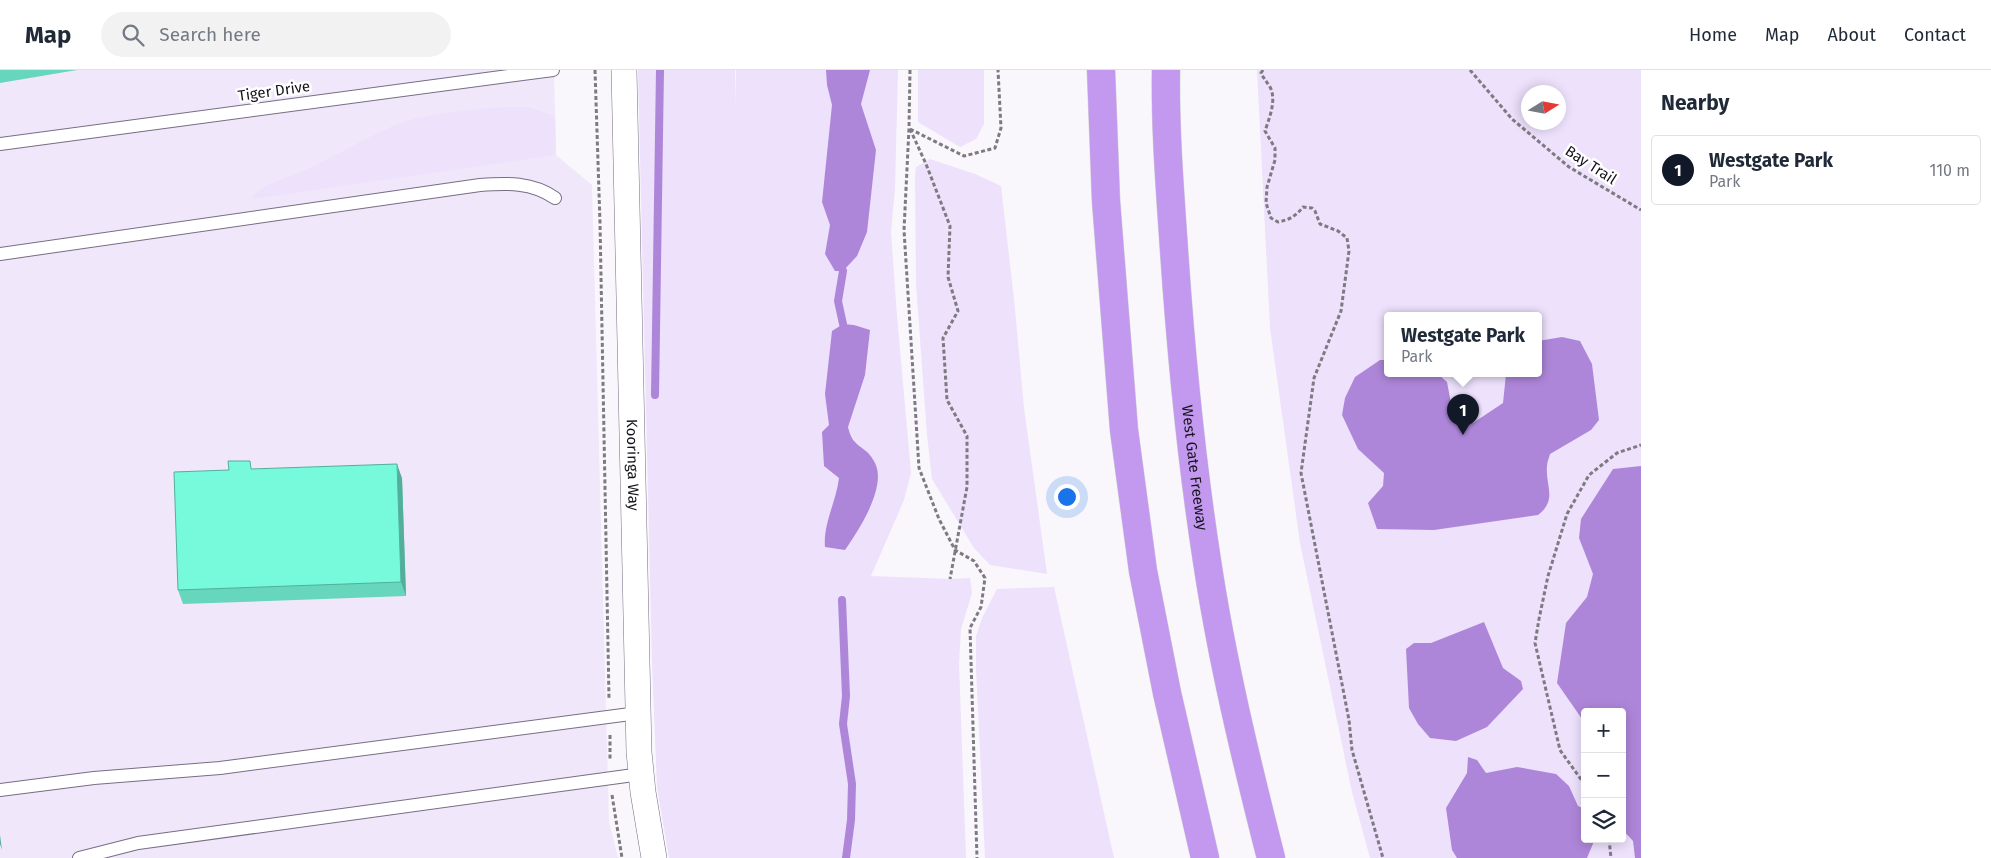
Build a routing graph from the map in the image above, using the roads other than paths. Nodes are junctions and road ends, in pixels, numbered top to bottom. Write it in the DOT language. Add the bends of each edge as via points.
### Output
graph roads {
  1 [pos="553,70"];
  2 [pos="624,70"];
  3 [pos="1101,70"];
  4 [pos="1166,70"];
  5 [pos="0,144"];
  6 [pos="555,198"];
  7 [pos="0,254"];
  8 [pos="638,713"];
  9 [pos="641,774"];
  10 [pos="0,790"];
  11 [pos="79,858"];
  12 [pos="654,858"];
  13 [pos="1205,858"];
  14 [pos="1271,858"];
  1 -- 5 [label="lane, Tiger Drive"];
  2 -- 8 [label="street, Kooringa Way"];
  3 -- 13 [label="highway" via="1106,201 1124,430 1145,580 1167,694"];
  4 -- 14 [label="highway, West Gate Freeway" via="1170,191 1191,444 1207,562 1229,680"];
  6 -- 7 [label="lane" via="540,189 521,184 480,185"];
  8 -- 9 [label="street, Kooringa Way"];
  8 -- 10 [label="lane" via="220,768 94,778"];
  9 -- 11 [label="lane" via="138,843"];
  9 -- 12 [label="street, Kooringa Way"];
}
